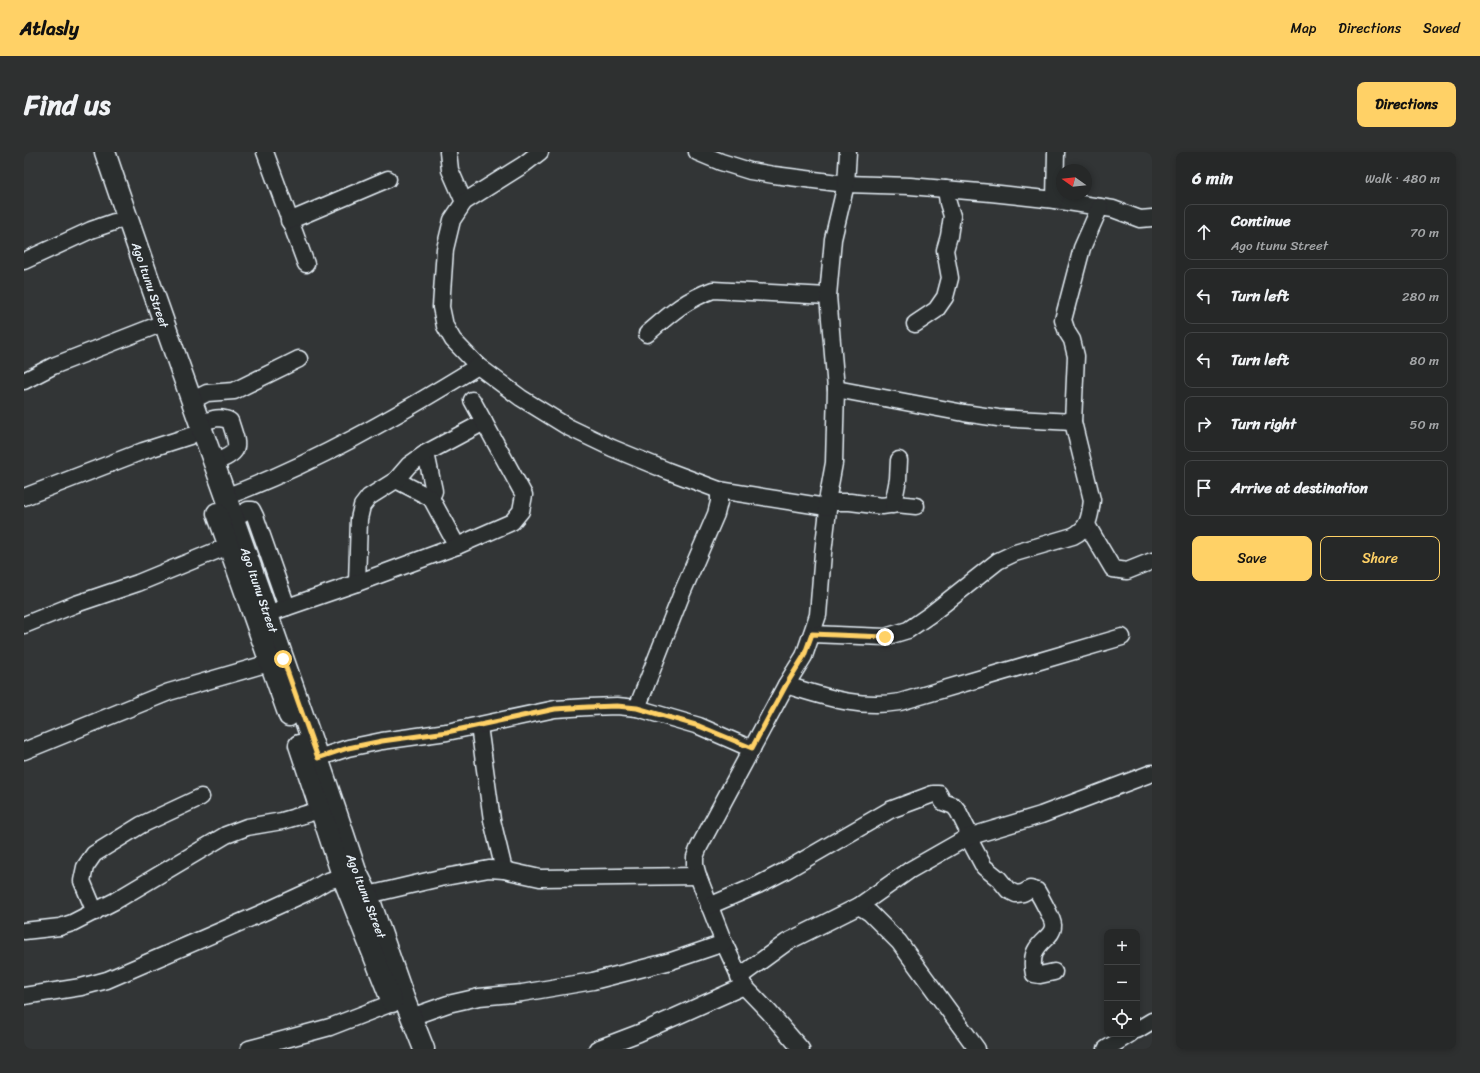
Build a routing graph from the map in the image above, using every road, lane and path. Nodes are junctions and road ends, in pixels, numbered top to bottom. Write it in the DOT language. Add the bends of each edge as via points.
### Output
graph roads {
  1 [pos="91,152"];
  2 [pos="105,152"];
  3 [pos="265,152"];
  4 [pos="448,152"];
  5 [pos="540,152"];
  6 [pos="697,152"];
  7 [pos="848,152"];
  8 [pos="1056,152"];
  9 [pos="388,179"];
  10 [pos="846,184"];
  11 [pos="946,189"];
  12 [pos="1055,200"];
  13 [pos="464,202"];
  14 [pos="1100,207"];
  15 [pos="1152,218"];
  16 [pos="290,221"];
  17 [pos="114,222"];
  18 [pos="24,261"];
  19 [pos="306,264"];
  20 [pos="828,296"];
  21 [pos="915,324"];
  22 [pos="158,325"];
  23 [pos="647,334"];
  24 [pos="299,359"];
  25 [pos="478,366"];
  26 [pos="24,381"];
  27 [pos="836,388"];
  28 [pos="472,400"];
  29 [pos="191,401"];
  30 [pos="484,422"];
  31 [pos="1073,422"];
  32 [pos="194,430"];
  33 [pos="426,453"];
  34 [pos="899,460"];
  35 [pos="213,463"];
  36 [pos="396,480"];
  37 [pos="719,490"];
  38 [pos="24,497"];
  39 [pos="225,497"];
  40 [pos="431,498"];
  41 [pos="827,504"];
  42 [pos="893,505"];
  43 [pos="916,506"];
  44 [pos="234,518"];
  45 [pos="1087,525"];
  46 [pos="228,546"];
  47 [pos="457,546"];
  48 [pos="1152,561"];
  49 [pos="357,583"];
  50 [pos="287,607"];
  51 [pos="267,614"];
  52 [pos="24,625"];
  53 [pos="812,634"];
  54 [pos="1122,637"];
  55 [pos="269,663"];
  56 [pos="786,685"];
  57 [pos="637,708"];
  58 [pos="479,726"];
  59 [pos="752,748"];
  60 [pos="24,751"];
  61 [pos="318,758"];
  62 [pos="1152,773"];
  63 [pos="201,797"];
  64 [pos="320,810"];
  65 [pos="968,837"];
  66 [pos="504,870"];
  67 [pos="698,876"];
  68 [pos="343,878"];
  69 [pos="368,895"];
  70 [pos="709,906"];
  71 [pos="859,906"];
  72 [pos="95,912"];
  73 [pos="24,931"];
  74 [pos="724,943"];
  75 [pos="1054,972"];
  76 [pos="741,981"];
  77 [pos="24,996"];
  78 [pos="392,1003"];
  79 [pos="411,1017"];
  80 [pos="1152,1021"];
  81 [pos="1140,1028"];
  82 [pos="1125,1037"];
  83 [pos="249,1049"];
  84 [pos="409,1049"];
  85 [pos="424,1049"];
  86 [pos="597,1049"];
  87 [pos="801,1049"];
  88 [pos="977,1049"];
  89 [pos="1106,1049"];
  1 -- 17 [label="main road, Ago Itunu Street"];
  2 -- 22 [label="main road, Ago Itunu Street"];
  3 -- 16 [label="street"];
  4 -- 13 [label="street" via="450,170"];
  5 -- 13 [label="street"];
  6 -- 10 [label="street" via="750,171"];
  7 -- 10 [label="street"];
  8 -- 12 [label="street"];
  9 -- 16 [label="street"];
  10 -- 11 [label="street"];
  10 -- 20 [label="street" via="833,239"];
  11 -- 12 [label="street"];
  11 -- 21 [label="street" via="952,216 950,236 945,250 950,278 945,297 936,310"];
  12 -- 14 [label="street"];
  13 -- 25 [label="street" via="452,220 440,307 445,326 454,340"];
  14 -- 15 [label="street" via="1140,219"];
  14 -- 31 [label="street" via="1082,248 1063,320 1076,356"];
  16 -- 19 [label="street"];
  17 -- 18 [label="street"];
  17 -- 22 [label="main road, Ago Itunu Street"];
  20 -- 23 [label="street" via="713,290 687,301"];
  20 -- 27 [label="street"];
  22 -- 26 [label="street" via="53,366"];
  22 -- 29 [label="main road, Ago Itunu Street"];
  22 -- 32 [label="main road, Ago Itunu Street"];
  24 -- 29 [label="street" via="234,391 207,394"];
  25 -- 37 [label="street" via="521,398 568,427 668,472"];
  25 -- 39 [label="street" via="408,409 298,467"];
  27 -- 31 [label="street" via="964,414"];
  27 -- 41 [label="street" via="834,463"];
  28 -- 30 [label="street"];
  29 -- 32 [label="main road, Ago Itunu Street"];
  30 -- 33 [label="street"];
  30 -- 47 [label="street" via="524,495 521,511 512,522"];
  31 -- 45 [label="street" via="1092,500"];
  32 -- 35 [label="main road, Ago Itunu Street"];
  32 -- 35 [label="street" via="218,418 230,421 237,445 235,452"];
  32 -- 38 [label="street"];
  32 -- 46 [label="main road, Ago Itunu Street"];
  33 -- 36 [label="street" via="409,465"];
  33 -- 40 [label="street" via="434,491"];
  34 -- 42 [label="street"];
  35 -- 39 [label="main road, Ago Itunu Street"];
  36 -- 40 [label="street"];
  36 -- 49 [label="street" via="369,497 362,506 359,519"];
  37 -- 41 [label="street"];
  37 -- 57 [label="street" via="716,514"];
  39 -- 44 [label="main road, Ago Itunu Street"];
  40 -- 47 [label="street"];
  41 -- 42 [label="street" via="850,502"];
  41 -- 53 [label="street" via="818,615"];
  42 -- 43 [label="street"];
  44 -- 50 [label="street" via="252,510"];
  44 -- 51 [label="main road, Ago Itunu Street"];
  45 -- 48 [label="street" via="1113,569 1127,571"];
  45 -- 53 [label="street" via="1073,536 1015,553 998,561 908,630 885,637"];
  46 -- 52 [label="street" via="138,583"];
  46 -- 55 [label="main road, Ago Itunu Street"];
  47 -- 49 [label="street"];
  49 -- 50 [label="street"];
  50 -- 51 [label="street"];
  51 -- 61 [label="main road, Ago Itunu Street"];
  53 -- 56 [label="street" via="804,656"];
  54 -- 56 [label="street" via="886,704 835,700"];
  55 -- 60 [label="street" via="170,692"];
  55 -- 64 [label="main road, Ago Itunu Street"];
  56 -- 59 [label="street"];
  57 -- 58 [label="street" via="617,706 555,709"];
  57 -- 59 [label="street" via="699,726"];
  58 -- 61 [label="street" via="382,741"];
  58 -- 66 [label="street" via="492,820"];
  59 -- 67 [label="street" via="699,847 695,857"];
  61 -- 69 [label="main road, Ago Itunu Street" via="356,871"];
  62 -- 65 [label="street" via="1041,815"];
  63 -- 72 [label="street" via="141,825 94,854 85,867 82,881"];
  64 -- 68 [label="main road, Ago Itunu Street"];
  64 -- 72 [label="street" via="282,821 247,827 226,835"];
  65 -- 70 [label="street" via="967,829 954,806 943,802 939,794 933,794 890,810 783,872"];
  65 -- 71 [label="street" via="910,870"];
  65 -- 75 [label="street" via="984,868 1008,890 1016,894 1030,889 1037,891 1044,901 1054,926 1036,949 1032,965 1034,974"];
  66 -- 67 [label="street" via="540,878"];
  66 -- 69 [label="street" via="474,871"];
  67 -- 70 [label="street"];
  68 -- 77 [label="street" via="330,880 262,914 107,980"];
  68 -- 78 [label="main road, Ago Itunu Street"];
  69 -- 79 [label="main road, Ago Itunu Street"];
  70 -- 74 [label="street"];
  71 -- 76 [label="street" via="787,942"];
  71 -- 88 [label="street" via="870,912 899,942"];
  72 -- 73 [label="street" via="60,927"];
  74 -- 76 [label="street"];
  74 -- 79 [label="street" via="671,961 593,981 522,993 479,997 448,1004"];
  76 -- 86 [label="street" via="640,1033"];
  76 -- 87 [label="street"];
  78 -- 83 [label="street" via="330,1027"];
  78 -- 84 [label="main road, Ago Itunu Street"];
  79 -- 85 [label="main road, Ago Itunu Street"];
  80 -- 81 [label="street"];
  82 -- 89 [label="street"];
}
